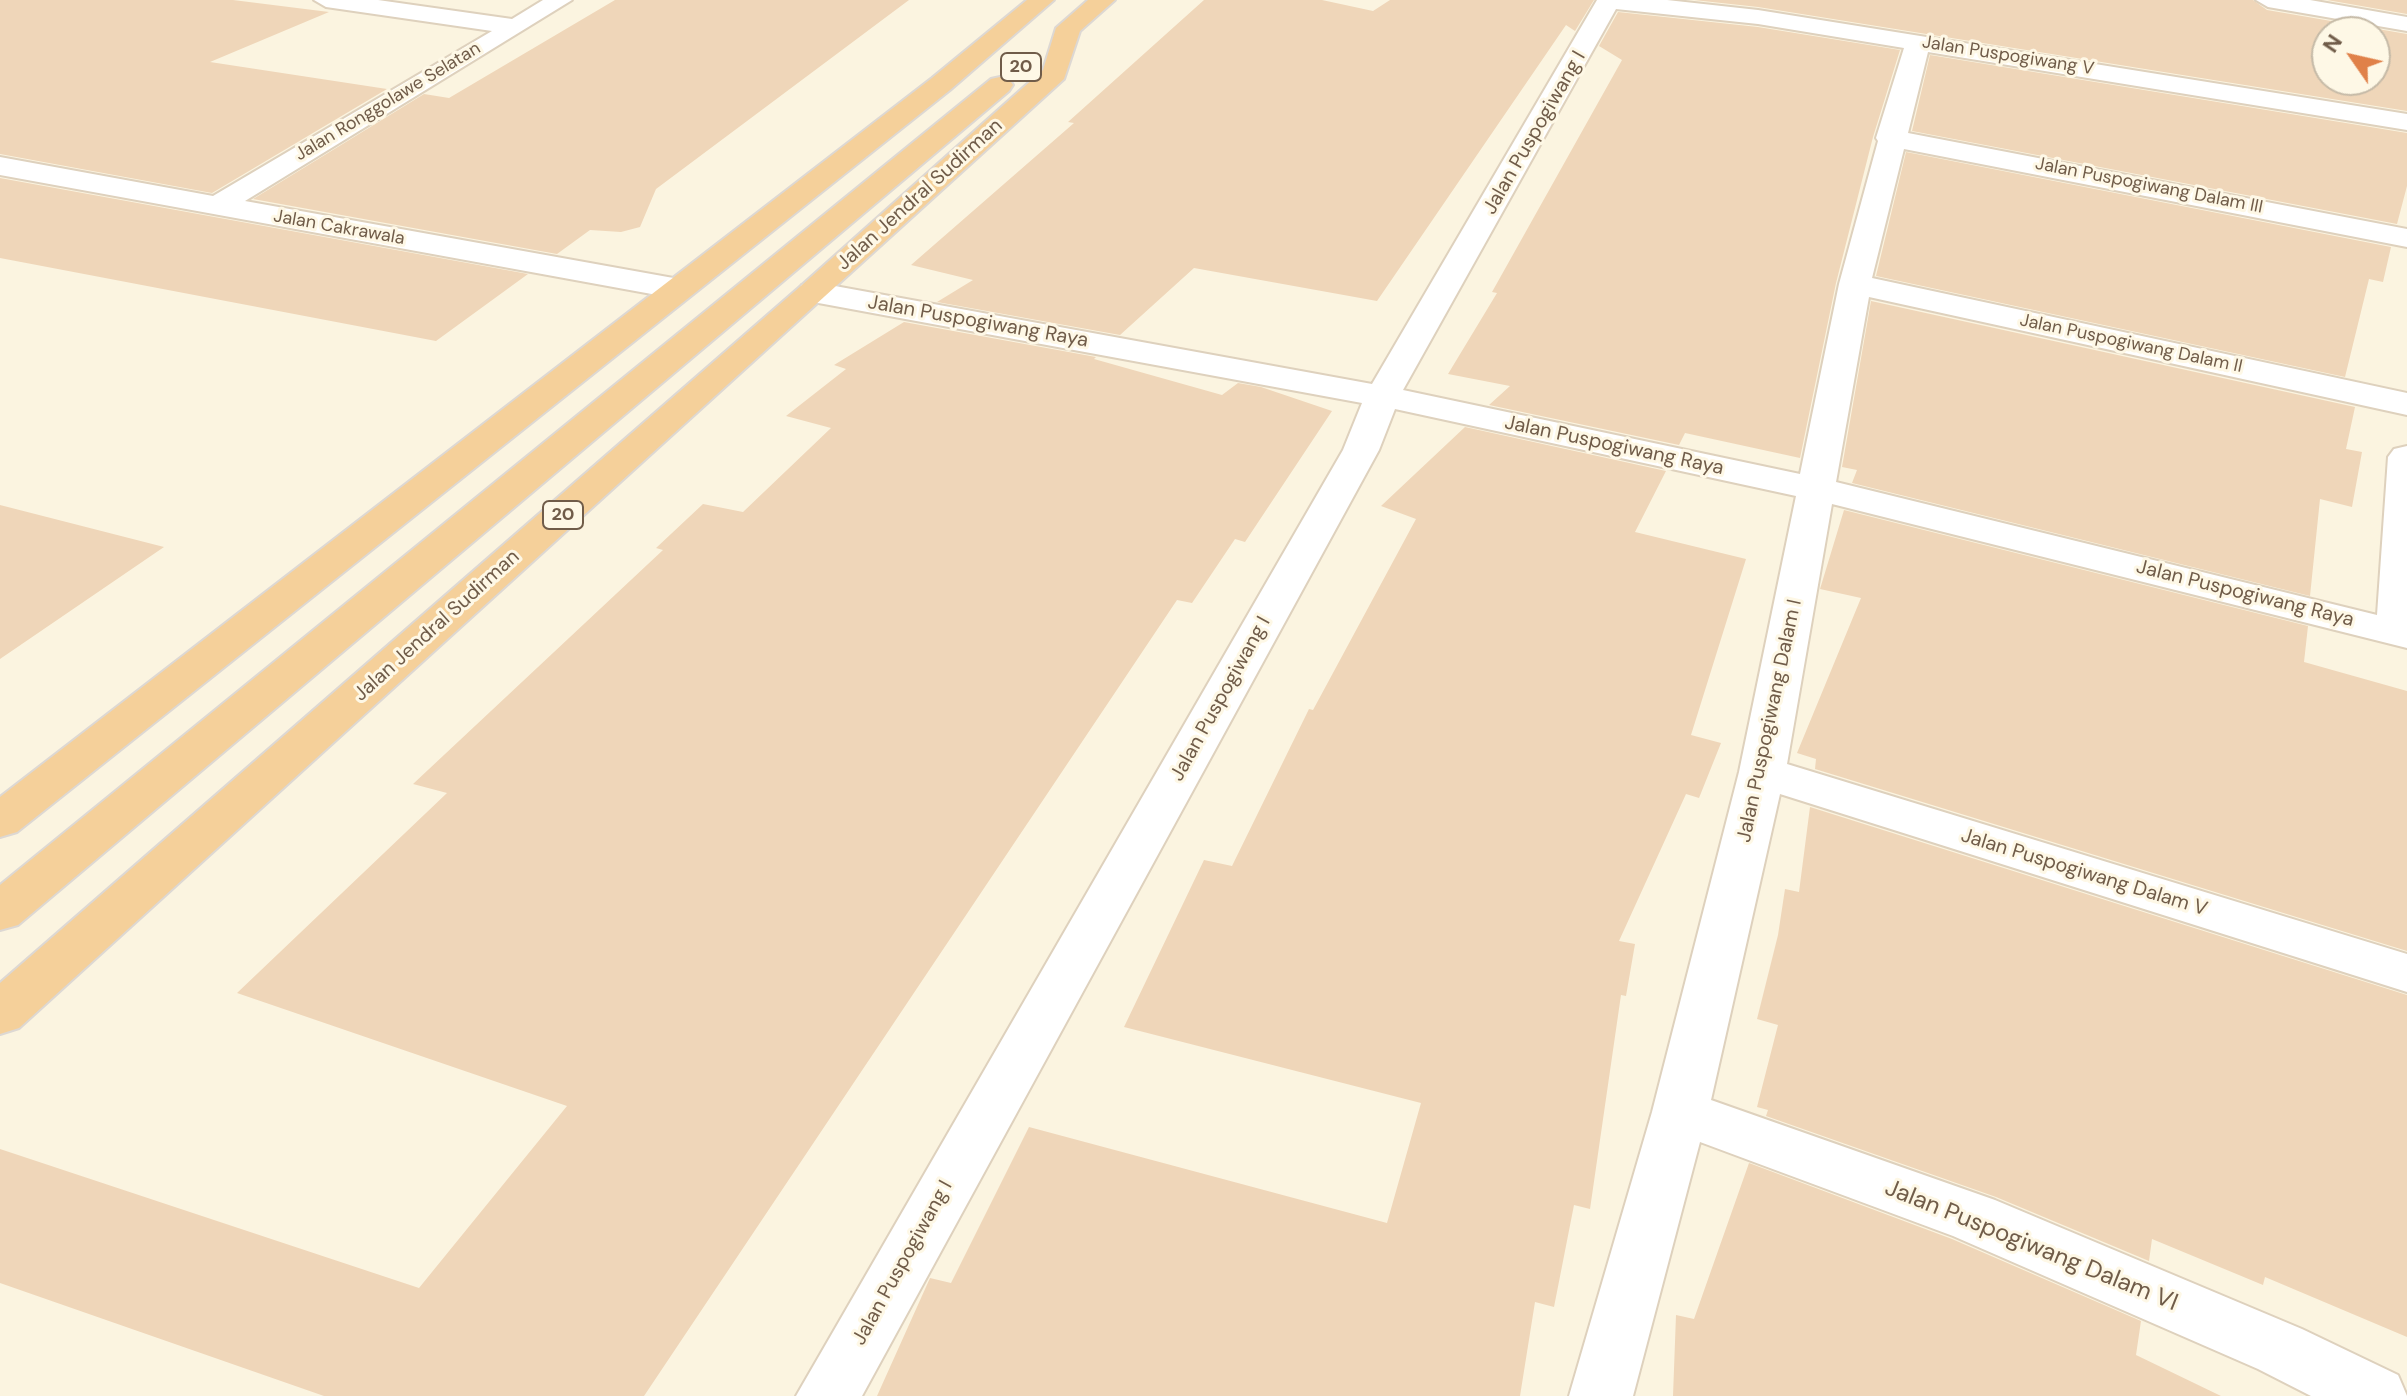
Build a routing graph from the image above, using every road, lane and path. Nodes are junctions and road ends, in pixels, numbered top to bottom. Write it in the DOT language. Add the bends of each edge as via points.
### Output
graph roads {
  1 [pos="326,0"];
  2 [pos="560,0"];
  3 [pos="1042,0"];
  4 [pos="1103,0"];
  5 [pos="2268,0"];
  6 [pos="1609,1"];
  7 [pos="2407,24"];
  8 [pos="512,26"];
  9 [pos="1068,28"];
  10 [pos="1918,42"];
  11 [pos="2407,122"];
  12 [pos="1890,138"];
  13 [pos="0,166"];
  14 [pos="217,206"];
  15 [pos="2407,238"];
  16 [pos="1855,284"];
  17 [pos="679,289"];
  18 [pos="813,292"];
  19 [pos="1382,396"];
  20 [pos="2407,404"];
  21 [pos="2407,457"];
  22 [pos="1817,489"];
  23 [pos="2402,633"];
  24 [pos="1762,772"];
  25 [pos="0,821"];
  26 [pos="0,912"];
  27 [pos="2407,973"];
  28 [pos="0,1014"];
  29 [pos="1680,1112"];
  30 [pos="828,1396"];
  31 [pos="1601,1396"];
  32 [pos="2375,1396"];
  1 -- 8 [label="street"];
  2 -- 8 [label="street, Jalan Ronggolawe Selatan"];
  3 -- 17 [label="highway, 20"];
  4 -- 9 [label="highway, 20"];
  5 -- 7 [label="street"];
  6 -- 10 [label="street, Jalan Puspogiwang V"];
  6 -- 19 [label="street, Jalan Puspogiwang I"];
  8 -- 14 [label="street, Jalan Ronggolawe Selatan"];
  9 -- 18 [label="highway, Jalan Jendral Sudirman / 20" via="1055,73"];
  9 -- 26 [label="highway, 20"];
  10 -- 11 [label="street, Jalan Puspogiwang V"];
  10 -- 12 [label="street, Jalan Puspogiwang Dalam I"];
  12 -- 15 [label="street, Jalan Puspogiwang Dalam III"];
  12 -- 16 [label="street, Jalan Puspogiwang Dalam I"];
  13 -- 14 [label="street, Jalan Cakrawala"];
  14 -- 17 [label="street, Jalan Cakrawala"];
  16 -- 20 [label="street, Jalan Puspogiwang Dalam II"];
  16 -- 22 [label="street, Jalan Puspogiwang Dalam I"];
  17 -- 25 [label="highway, 20"];
  18 -- 19 [label="street, Jalan Puspogiwang Raya"];
  18 -- 28 [label="highway, Jalan Jendral Sudirman / 20"];
  19 -- 22 [label="street, Jalan Puspogiwang Raya"];
  19 -- 30 [label="street, Jalan Puspogiwang I" via="1361,450"];
  21 -- 23 [label="street"];
  22 -- 23 [label="street, Jalan Puspogiwang Raya"];
  22 -- 24 [label="street, Jalan Puspogiwang Dalam I"];
  24 -- 27 [label="street, Jalan Puspogiwang Dalam V"];
  24 -- 29 [label="street, Jalan Puspogiwang Dalam I"];
  29 -- 31 [label="street, Jalan Puspogiwang Dalam I"];
  29 -- 32 [label="street, Jalan Puspogiwang Dalam VI" via="1974,1218 2280,1349"];
}
